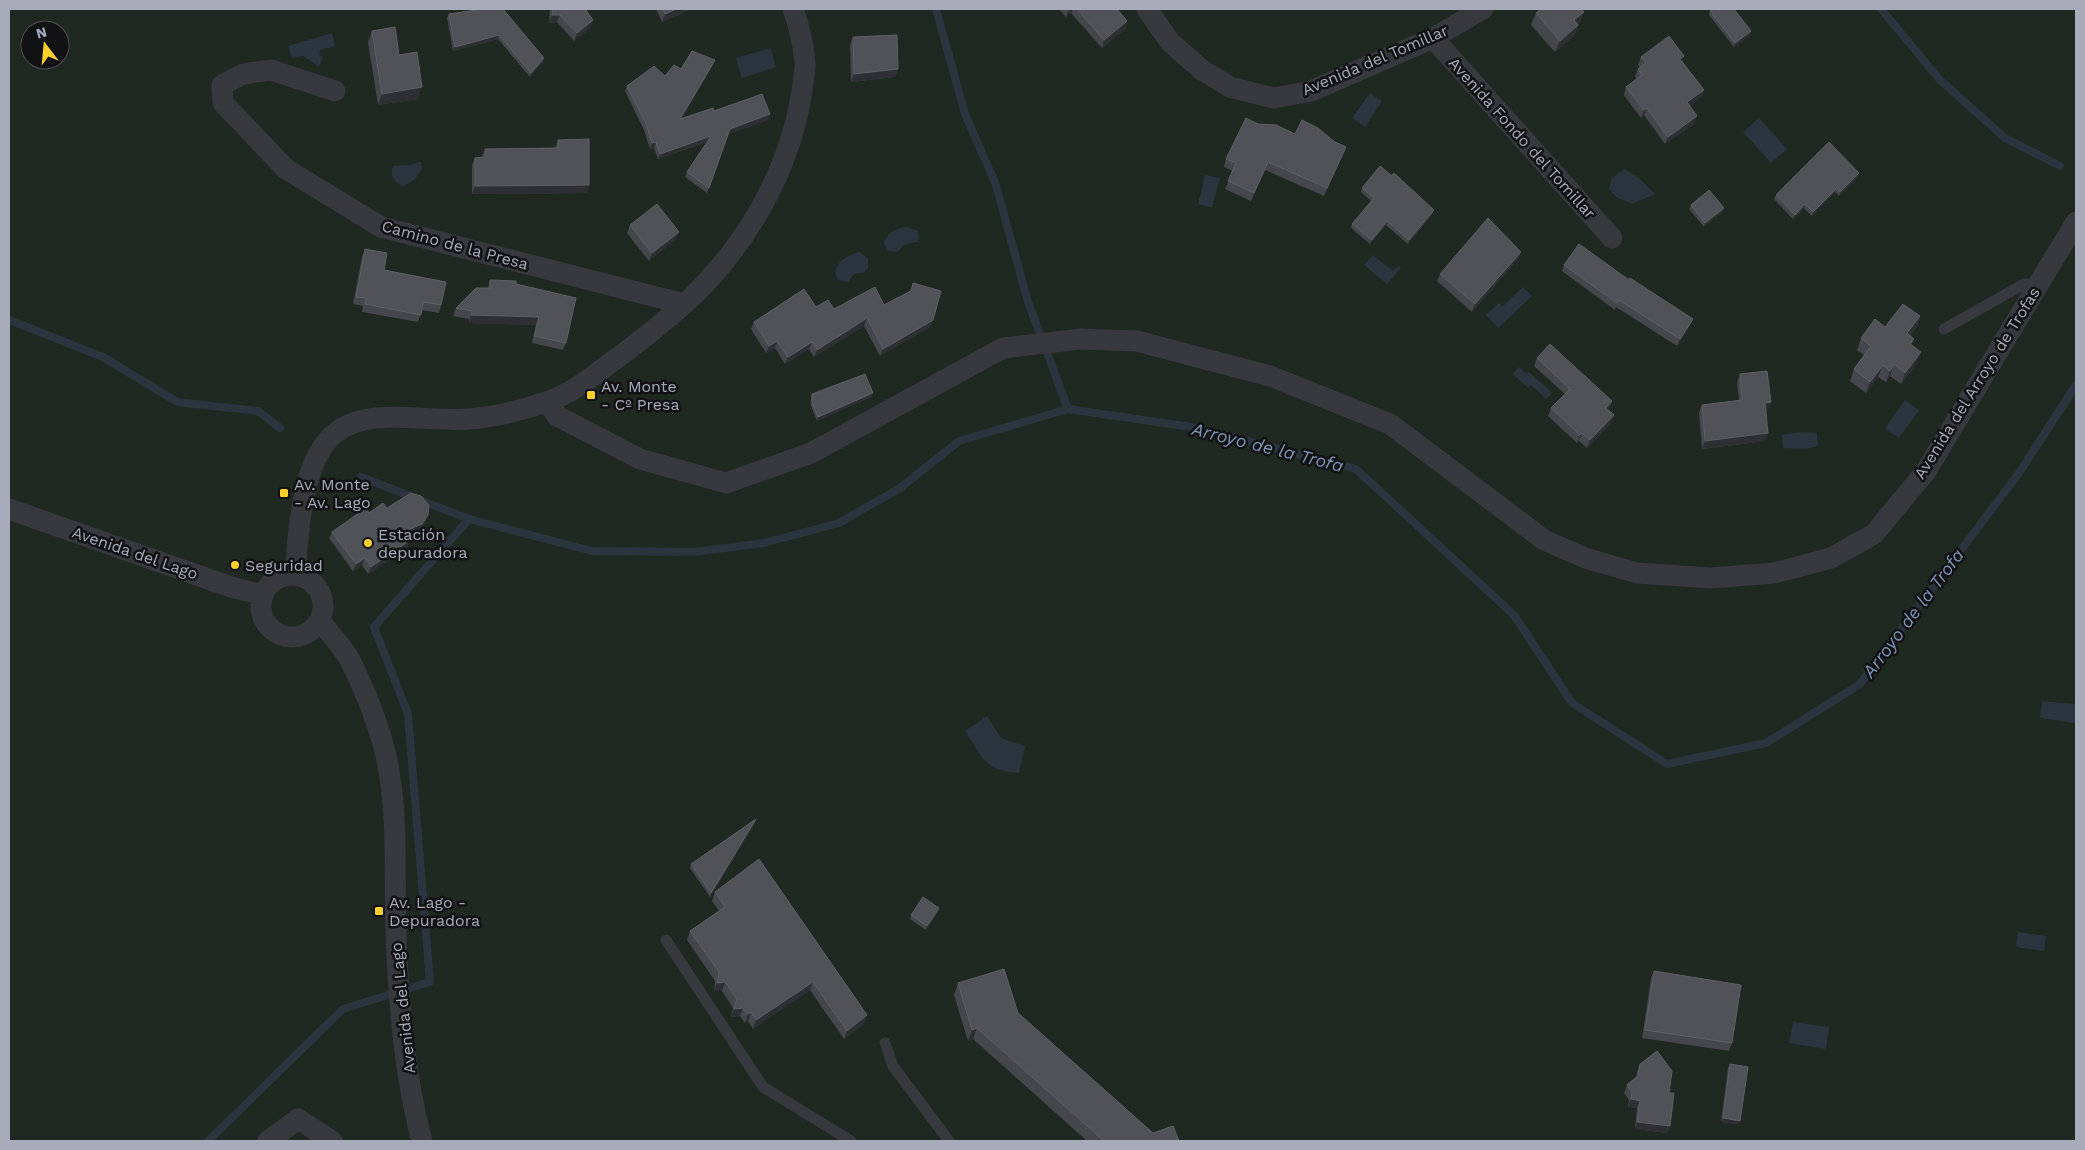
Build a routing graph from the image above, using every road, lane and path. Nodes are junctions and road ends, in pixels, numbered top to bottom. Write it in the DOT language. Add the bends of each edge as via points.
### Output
graph roads {
  1 [pos="793,9"];
  2 [pos="1147,9"];
  3 [pos="1483,9"];
  4 [pos="1433,38"];
  5 [pos="335,91"];
  6 [pos="2076,222"];
  7 [pos="1612,238"];
  8 [pos="2037,286"];
  9 [pos="684,304"];
  10 [pos="1944,329"];
  11 [pos="548,402"];
  12 [pos="9,509"];
  13 [pos="296,574"];
  14 [pos="263,595"];
  15 [pos="320,621"];
  16 [pos="666,940"];
  17 [pos="885,1043"];
  18 [pos="268,1141"];
  19 [pos="332,1141"];
  20 [pos="422,1141"];
  21 [pos="851,1141"];
  22 [pos="949,1141"];
  1 -- 9 [label="street" via="805,65 799,108 785,156 766,199 747,230 724,261"];
  2 -- 4 [label="street, Avenida del Tomillar" via="1170,42 1202,70 1230,87 1274,98 1311,91"];
  3 -- 4 [label="street, Avenida del Tomillar"];
  4 -- 7 [label="street, Avenida Fondo del Tomillar"];
  5 -- 9 [label="street, Camino de la Presa" via="271,70 243,74 222,85 222,103 286,169 381,227"];
  6 -- 8 [label="street, Avenida del Arroyo de Trofas"];
  8 -- 10 [label="lane" via="2024,284"];
  8 -- 11 [label="street, Avenida del Arroyo de Trofas" via="1926,470 1874,534 1832,558 1774,573 1729,577 1637,573 1585,558 1544,540 1390,424 1270,376 1137,341 1081,339 1003,348 811,453 726,483 640,458 557,416"];
  9 -- 11 [label="street" via="591,376"];
  11 -- 13 [label="street" via="469,419 371,418 350,424 333,435 319,452 309,477 297,538"];
  12 -- 14 [label="street, Avenida del Lago" via="230,587"];
  13 -- 14 [label="street" via="282,576 270,583"];
  13 -- 15 [label="street" via="308,578 323,597"];
  14 -- 15 [label="street" via="264,621 273,631 299,637"];
  15 -- 20 [label="street, Avenida del Lago" via="349,659 378,726 389,770 394,817 398,970 415,1115"];
  16 -- 21 [label="lane" via="763,1086"];
  17 -- 22 [label="lane" via="893,1066"];
  18 -- 19 [label="street" via="298,1119"];
}
